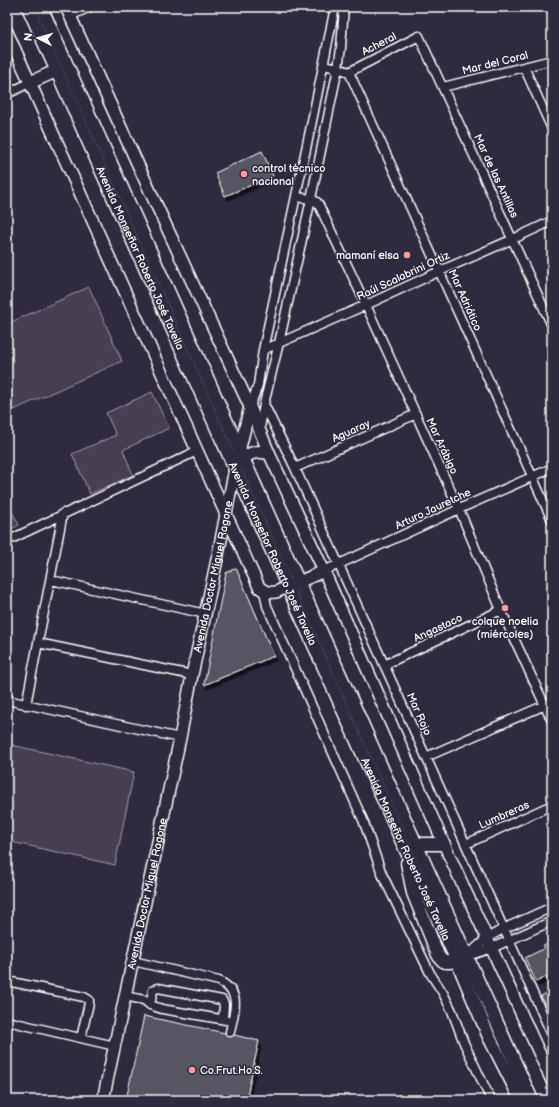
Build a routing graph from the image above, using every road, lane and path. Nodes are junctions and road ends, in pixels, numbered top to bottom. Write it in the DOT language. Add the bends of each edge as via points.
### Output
graph roads {
  1 [pos="28,7"];
  2 [pos="41,7"];
  3 [pos="90,7"];
  4 [pos="335,7"];
  5 [pos="344,7"];
  6 [pos="68,12"];
  7 [pos="7,32"];
  8 [pos="419,36"];
  9 [pos="552,60"];
  10 [pos="323,66"];
  11 [pos="524,67"];
  12 [pos="338,68"];
  13 [pos="56,70"];
  14 [pos="349,72"];
  15 [pos="29,83"];
  16 [pos="443,87"];
  17 [pos="7,94"];
  18 [pos="552,128"];
  19 [pos="296,197"];
  20 [pos="311,199"];
  21 [pos="552,221"];
  22 [pos="513,239"];
  23 [pos="440,271"];
  24 [pos="366,305"];
  25 [pos="552,326"];
  26 [pos="279,344"];
  27 [pos="263,350"];
  28 [pos="264,404"];
  29 [pos="250,407"];
  30 [pos="416,414"];
  31 [pos="260,430"];
  32 [pos="197,451"];
  33 [pos="269,452"];
  34 [pos="241,453"];
  35 [pos="235,468"];
  36 [pos="295,468"];
  37 [pos="552,468"];
  38 [pos="533,477"];
  39 [pos="459,509"];
  40 [pos="63,513"];
  41 [pos="226,514"];
  42 [pos="552,520"];
  43 [pos="7,540"];
  44 [pos="241,547"];
  45 [pos="218,555"];
  46 [pos="339,565"];
  47 [pos="324,571"];
  48 [pos="51,580"];
  49 [pos="293,585"];
  50 [pos="264,591"];
  51 [pos="501,610"];
  52 [pos="206,614"];
  53 [pos="38,644"];
  54 [pos="384,665"];
  55 [pos="192,675"];
  56 [pos="7,700"];
  57 [pos="548,703"];
  58 [pos="26,705"];
  59 [pos="552,721"];
  60 [pos="180,738"];
  61 [pos="426,757"];
  62 [pos="552,805"];
  63 [pos="416,844"];
  64 [pos="444,844"];
  65 [pos="466,844"];
  66 [pos="552,907"];
  67 [pos="552,921"];
  68 [pos="503,929"];
  69 [pos="508,940"];
  70 [pos="489,943"];
  71 [pos="462,958"];
  72 [pos="133,961"];
  73 [pos="7,981"];
  74 [pos="125,996"];
  75 [pos="150,1005"];
  76 [pos="223,1020"];
  77 [pos="7,1021"];
  78 [pos="232,1021"];
  79 [pos="230,1032"];
  80 [pos="552,1035"];
  81 [pos="81,1038"];
  82 [pos="115,1046"];
  83 [pos="552,1081"];
  84 [pos="103,1100"];
  85 [pos="491,1100"];
  86 [pos="521,1100"];
  87 [pos="532,1100"];
  1 -- 13 [label="highway, Avenida Monseñor Roberto José Tavella"];
  2 -- 34 [label="highway, Avenida Monseñor Roberto José Tavella"];
  3 -- 6 [label="street"];
  4 -- 10 [label="street"];
  5 -- 12 [label="street"];
  6 -- 29 [label="main road"];
  7 -- 15 [label="main road"];
  8 -- 14 [label="street, Acheral"];
  8 -- 16 [label="street, Mar de las Antillas"];
  9 -- 11 [label="street, Mar del Coral"];
  10 -- 12 [label="street"];
  10 -- 19 [label="street"];
  11 -- 16 [label="street, Mar del Coral"];
  11 -- 18 [label="street"];
  12 -- 14 [label="street"];
  12 -- 20 [label="street"];
  13 -- 15 [label="highway"];
  13 -- 35 [label="highway, Avenida Monseñor Roberto José Tavella"];
  14 -- 23 [label="street, Mar Adriático"];
  15 -- 17 [label="street"];
  15 -- 32 [label="main road"];
  16 -- 22 [label="street, Mar de las Antillas"];
  19 -- 20 [label="street"];
  19 -- 27 [label="street"];
  20 -- 24 [label="street, Mar Arábigo" via="318,203"];
  20 -- 26 [label="street"];
  21 -- 22 [label="street, Raúl Scalabrini Ortiz"];
  22 -- 23 [label="street, Raúl Scalabrini Ortiz"];
  22 -- 25 [label="street, Mar de las Antillas"];
  23 -- 24 [label="street, Raúl Scalabrini Ortiz"];
  23 -- 38 [label="street, Mar Adriático"];
  24 -- 26 [label="street, Raúl Scalabrini Ortiz"];
  24 -- 30 [label="street, Mar Arábigo"];
  26 -- 27 [label="street, Raúl Scalabrini Ortiz"];
  26 -- 28 [label="street"];
  27 -- 29 [label="street" via="258,385"];
  28 -- 31 [label="street"];
  28 -- 36 [label="street, Mar Rojo"];
  29 -- 31 [label="main road"];
  29 -- 34 [label="main road"];
  30 -- 36 [label="street, Aguaray"];
  30 -- 39 [label="street, Mar Arábigo"];
  31 -- 33 [label="main road"];
  32 -- 40 [label="street"];
  32 -- 41 [label="main road"];
  33 -- 34 [label="highway"];
  33 -- 47 [label="main road"];
  34 -- 35 [label="highway"];
  34 -- 49 [label="highway, Avenida Monseñor Roberto José Tavella"];
  35 -- 41 [label="main road, Avenida Doctor Miguel Ragone"];
  35 -- 49 [label="highway, Avenida Monseñor Roberto José Tavella"];
  36 -- 46 [label="street, Mar Rojo"];
  37 -- 38 [label="street, Arturo Jauretche"];
  38 -- 39 [label="street, Arturo Jauretche"];
  38 -- 42 [label="street, Mar Adriático"];
  39 -- 46 [label="street, Arturo Jauretche"];
  39 -- 51 [label="street, Mar Arábigo"];
  40 -- 43 [label="street"];
  40 -- 48 [label="street"];
  41 -- 44 [label="main road"];
  41 -- 45 [label="main road, Avenida Doctor Miguel Ragone"];
  44 -- 45 [label="main road" via="225,547"];
  44 -- 50 [label="main road" via="259,587"];
  45 -- 52 [label="main road, Avenida Doctor Miguel Ragone"];
  46 -- 47 [label="street, Arturo Jauretche"];
  46 -- 54 [label="street, Mar Rojo"];
  47 -- 49 [label="main road"];
  47 -- 64 [label="main road"];
  48 -- 52 [label="street"];
  48 -- 53 [label="street"];
  49 -- 50 [label="main road" via="276,592"];
  49 -- 63 [label="highway, Avenida Monseñor Roberto José Tavella"];
  49 -- 71 [label="highway, Avenida Monseñor Roberto José Tavella" via="403,844"];
  50 -- 85 [label="street" via="267,606 363,820 382,874 430,973 449,1005"];
  51 -- 54 [label="street, Angastaco"];
  51 -- 57 [label="street, Mar Arábigo"];
  52 -- 55 [label="main road, Avenida Doctor Miguel Ragone"];
  53 -- 55 [label="street"];
  53 -- 58 [label="street"];
  54 -- 61 [label="street, Mar Rojo"];
  55 -- 60 [label="main road, Avenida Doctor Miguel Ragone"];
  56 -- 58 [label="street"];
  57 -- 59 [label="street, Mar Arábigo"];
  57 -- 61 [label="street"];
  58 -- 60 [label="street"];
  60 -- 72 [label="main road, Avenida Doctor Miguel Ragone"];
  61 -- 65 [label="street, Mar Rojo"];
  62 -- 65 [label="street, Lumbreras"];
  63 -- 64 [label="highway"];
  63 -- 71 [label="highway, Avenida Monseñor Roberto José Tavella"];
  64 -- 70 [label="main road"];
  65 -- 68 [label="street, Mar Rojo"];
  66 -- 68 [label="street"];
  67 -- 69 [label="street"];
  68 -- 69 [label="street, Mar Rojo"];
  68 -- 70 [label="street"];
  69 -- 70 [label="street"];
  69 -- 80 [label="street, Mar Rojo"];
  70 -- 71 [label="street"];
  70 -- 83 [label="main road"];
  71 -- 86 [label="highway, Avenida Monseñor Roberto José Tavella" via="489,1037"];
  71 -- 87 [label="highway, Avenida Monseñor Roberto José Tavella"];
  72 -- 74 [label="main road, Avenida Doctor Miguel Ragone"];
  72 -- 78 [label="street" via="226,984 234,996"];
  73 -- 81 [label="street" via="84,997 88,1000"];
  74 -- 75 [label="street" via="144,1000"];
  74 -- 82 [label="main road, Avenida Doctor Miguel Ragone"];
  75 -- 76 [label="street"];
  75 -- 76 [label="street" via="153,990 158,988 222,1000"];
  76 -- 78 [label="street"];
  77 -- 81 [label="street"];
  78 -- 79 [label="street"];
  81 -- 82 [label="street"];
  82 -- 84 [label="main road, Avenida Doctor Miguel Ragone"];
}
